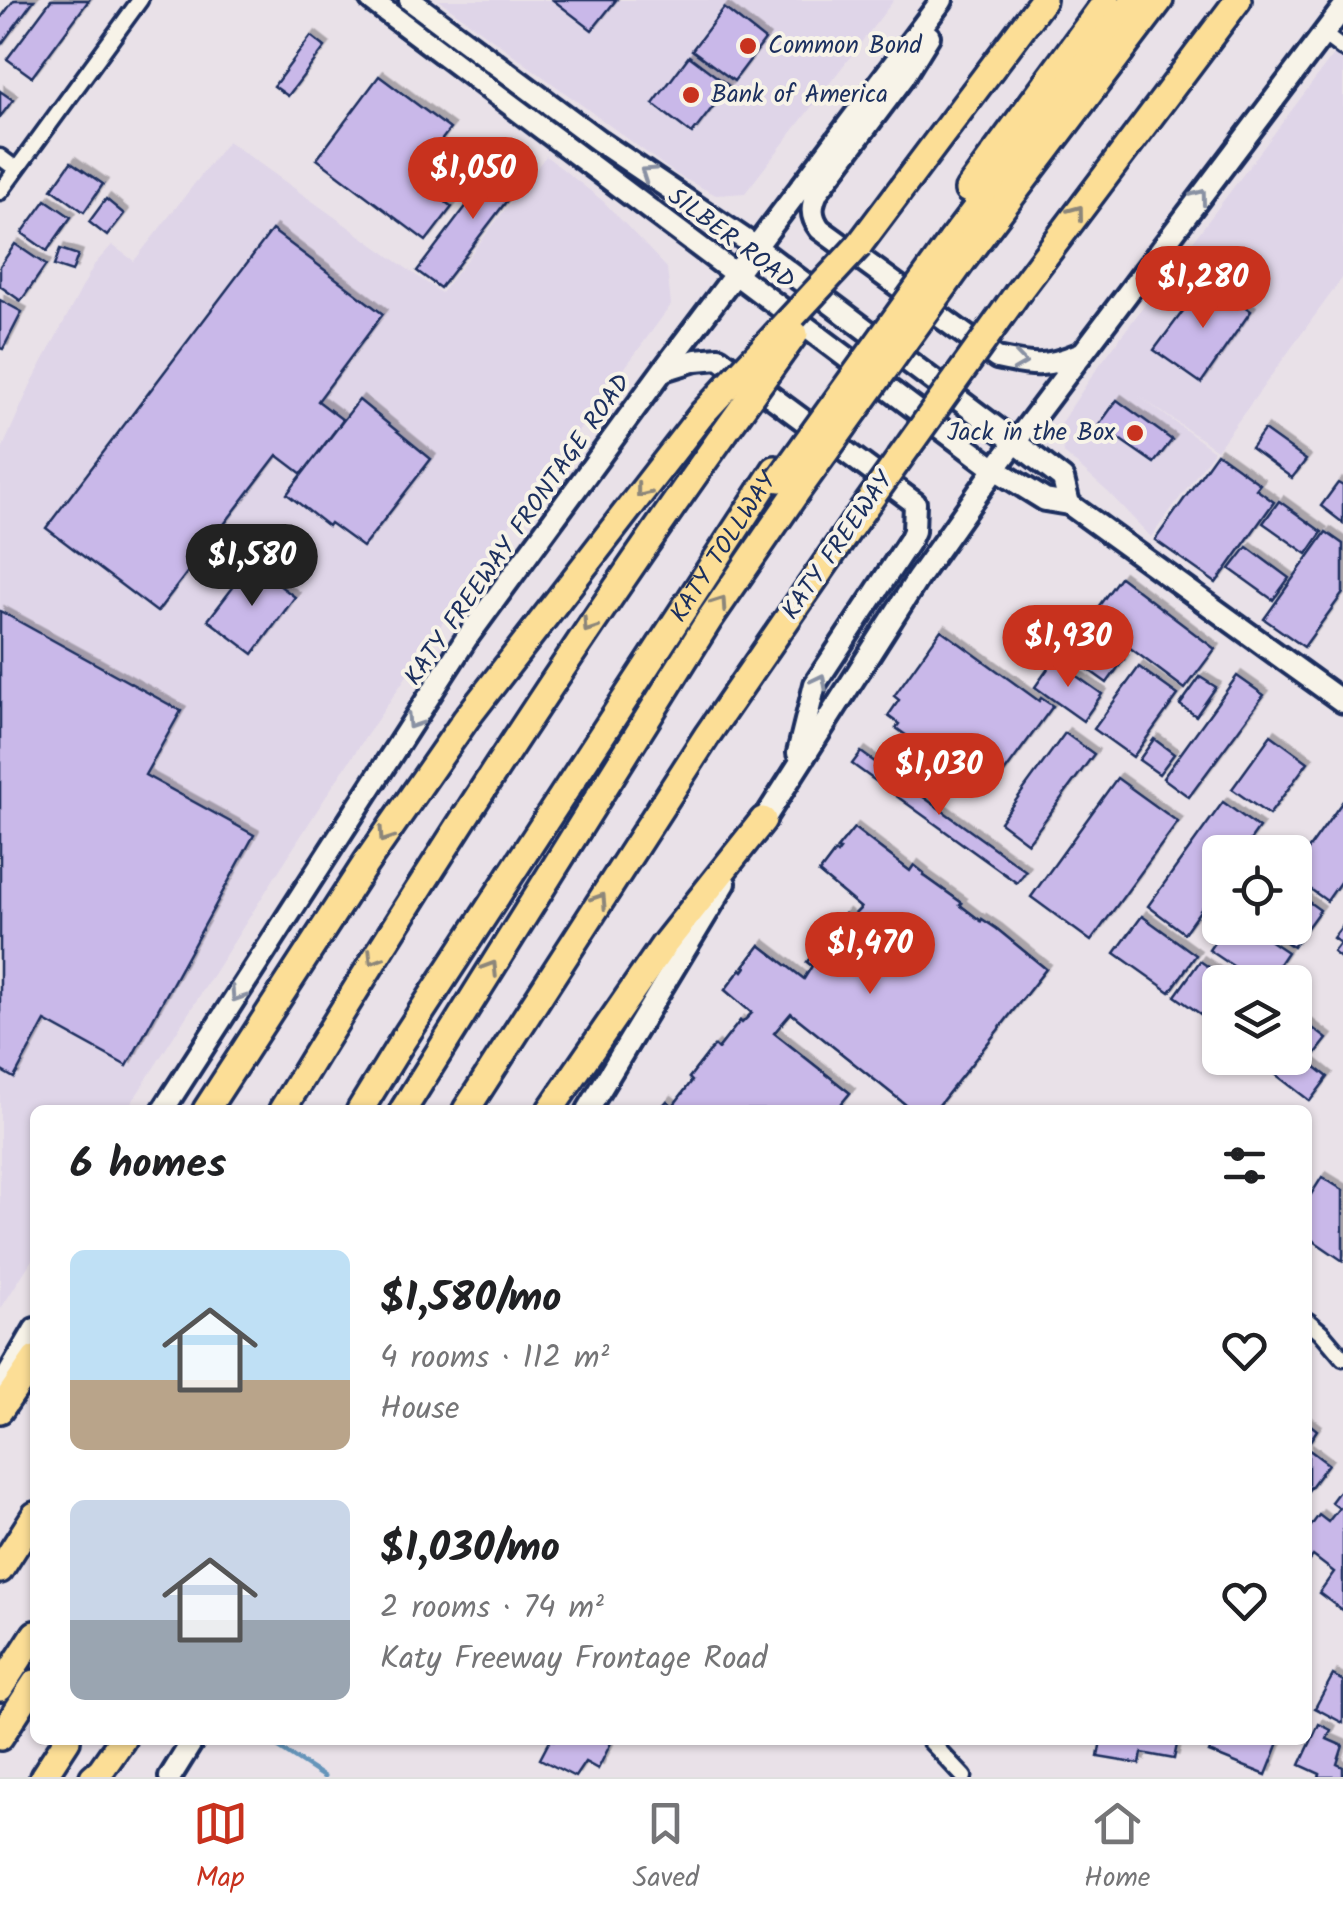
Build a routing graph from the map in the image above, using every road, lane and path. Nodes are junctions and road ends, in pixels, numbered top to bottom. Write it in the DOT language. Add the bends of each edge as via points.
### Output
graph roads {
  1 [pos="140,0"];
  2 [pos="410,0"];
  3 [pos="942,0"];
  4 [pos="952,0"];
  5 [pos="1043,0"];
  6 [pos="1107,0"];
  7 [pos="1134,0"];
  8 [pos="1160,0"];
  9 [pos="1238,0"];
  10 [pos="385,4"];
  11 [pos="1343,8"];
  12 [pos="1323,34"];
  13 [pos="1343,49"];
  14 [pos="0,157"];
  15 [pos="16,168"];
  16 [pos="0,192"];
  17 [pos="952,242"];
  18 [pos="860,245"];
  19 [pos="756,247"];
  20 [pos="736,274"];
  21 [pos="1082,353"];
  22 [pos="663,370"];
  23 [pos="1015,442"];
  24 [pos="995,469"];
  25 [pos="783,480"];
  26 [pos="1069,504"];
  27 [pos="1341,696"];
  28 [pos="793,774"];
  29 [pos="763,820"];
  30 [pos="167,1105"];
  31 [pos="209,1105"];
  32 [pos="285,1105"];
  33 [pos="363,1105"];
  34 [pos="406,1105"];
  35 [pos="469,1105"];
  36 [pos="553,1105"];
  37 [pos="591,1105"];
  38 [pos="1312,1324"];
  39 [pos="30,1338"];
  40 [pos="1343,1358"];
  41 [pos="30,1366"];
  42 [pos="0,1389"];
  43 [pos="0,1410"];
  44 [pos="30,1508"];
  45 [pos="30,1522"];
  46 [pos="0,1541"];
  47 [pos="0,1570"];
  48 [pos="30,1642"];
  49 [pos="0,1688"];
  50 [pos="30,1691"];
  51 [pos="0,1737"];
  52 [pos="64,1745"];
  53 [pos="118,1745"];
  54 [pos="190,1745"];
  55 [pos="934,1745"];
  56 [pos="43,1777"];
  57 [pos="93,1777"];
  58 [pos="170,1777"];
  59 [pos="964,1777"];
  1 -- 15 [label="street"];
  19 -- 2 [label="main road, SILBER ROAD, one-way"];
  3 -- 19 [label="main road, KATY FREEWAY FRONTAGE ROAD"];
  4 -- 21 [label="main road, one-way" via="818,191 814,221 998,358 1054,364"];
  5 -- 18 [label="highway"];
  6 -- 17 [label="highway, KATY TOLLWAY"];
  7 -- 17 [label="highway"];
  8 -- 17 [label="highway"];
  35 -- 9 [label="highway, KATY FREEWAY, one-way, bridge" via="708,734 852,525"];
  10 -- 20 [label="main road, SILBER ROAD"];
  11 -- 12 [label="main road"];
  12 -- 13 [label="street"];
  21 -- 12 [label="main road, one-way"];
  14 -- 15 [label="street"];
  15 -- 16 [label="street"];
  17 -- 25 [label="highway, bridge"];
  17 -- 25 [label="highway, KATY TOLLWAY"];
  18 -- 31 [label="highway, one-way, bridge" via="702,414 466,720"];
  18 -- 32 [label="highway, one-way, bridge" via="630,565"];
  19 -- 20 [label="main road, KATY FREEWAY FRONTAGE ROAD"];
  19 -- 23 [label="main road, SILBER ROAD"];
  20 -- 22 [label="main road, KATY FREEWAY FRONTAGE ROAD"];
  20 -- 24 [label="main road, SILBER ROAD"];
  21 -- 23 [label="main road"];
  28 -- 22 [label="main road, one-way" via="815,684 910,540 915,503 718,358"];
  22 -- 30 [label="main road, KATY FREEWAY FRONTAGE ROAD, one-way" via="466,639"];
  23 -- 24 [label="main road"];
  23 -- 26 [label="main road, SILBER ROAD" via="1063,479"];
  24 -- 26 [label="main road, SILBER ROAD" via="1045,500"];
  24 -- 28 [label="main road"];
  25 -- 33 [label="highway, KATY TOLLWAY" via="598,738"];
  34 -- 25 [label="highway, one-way" via="678,669"];
  26 -- 27 [label="main road, SILBER ROAD"];
  28 -- 29 [label="main road"];
  29 -- 36 [label="highway" via="663,946"];
  29 -- 37 [label="main road"];
  38 -- 40 [label="street"];
  39 -- 42 [label="main road"];
  41 -- 43 [label="highway"];
  44 -- 46 [label="highway"];
  45 -- 47 [label="highway"];
  48 -- 49 [label="highway"];
  50 -- 51 [label="highway"];
  52 -- 56 [label="highway"];
  53 -- 57 [label="highway"];
  54 -- 58 [label="main road"];
  55 -- 59 [label="street"];
}
